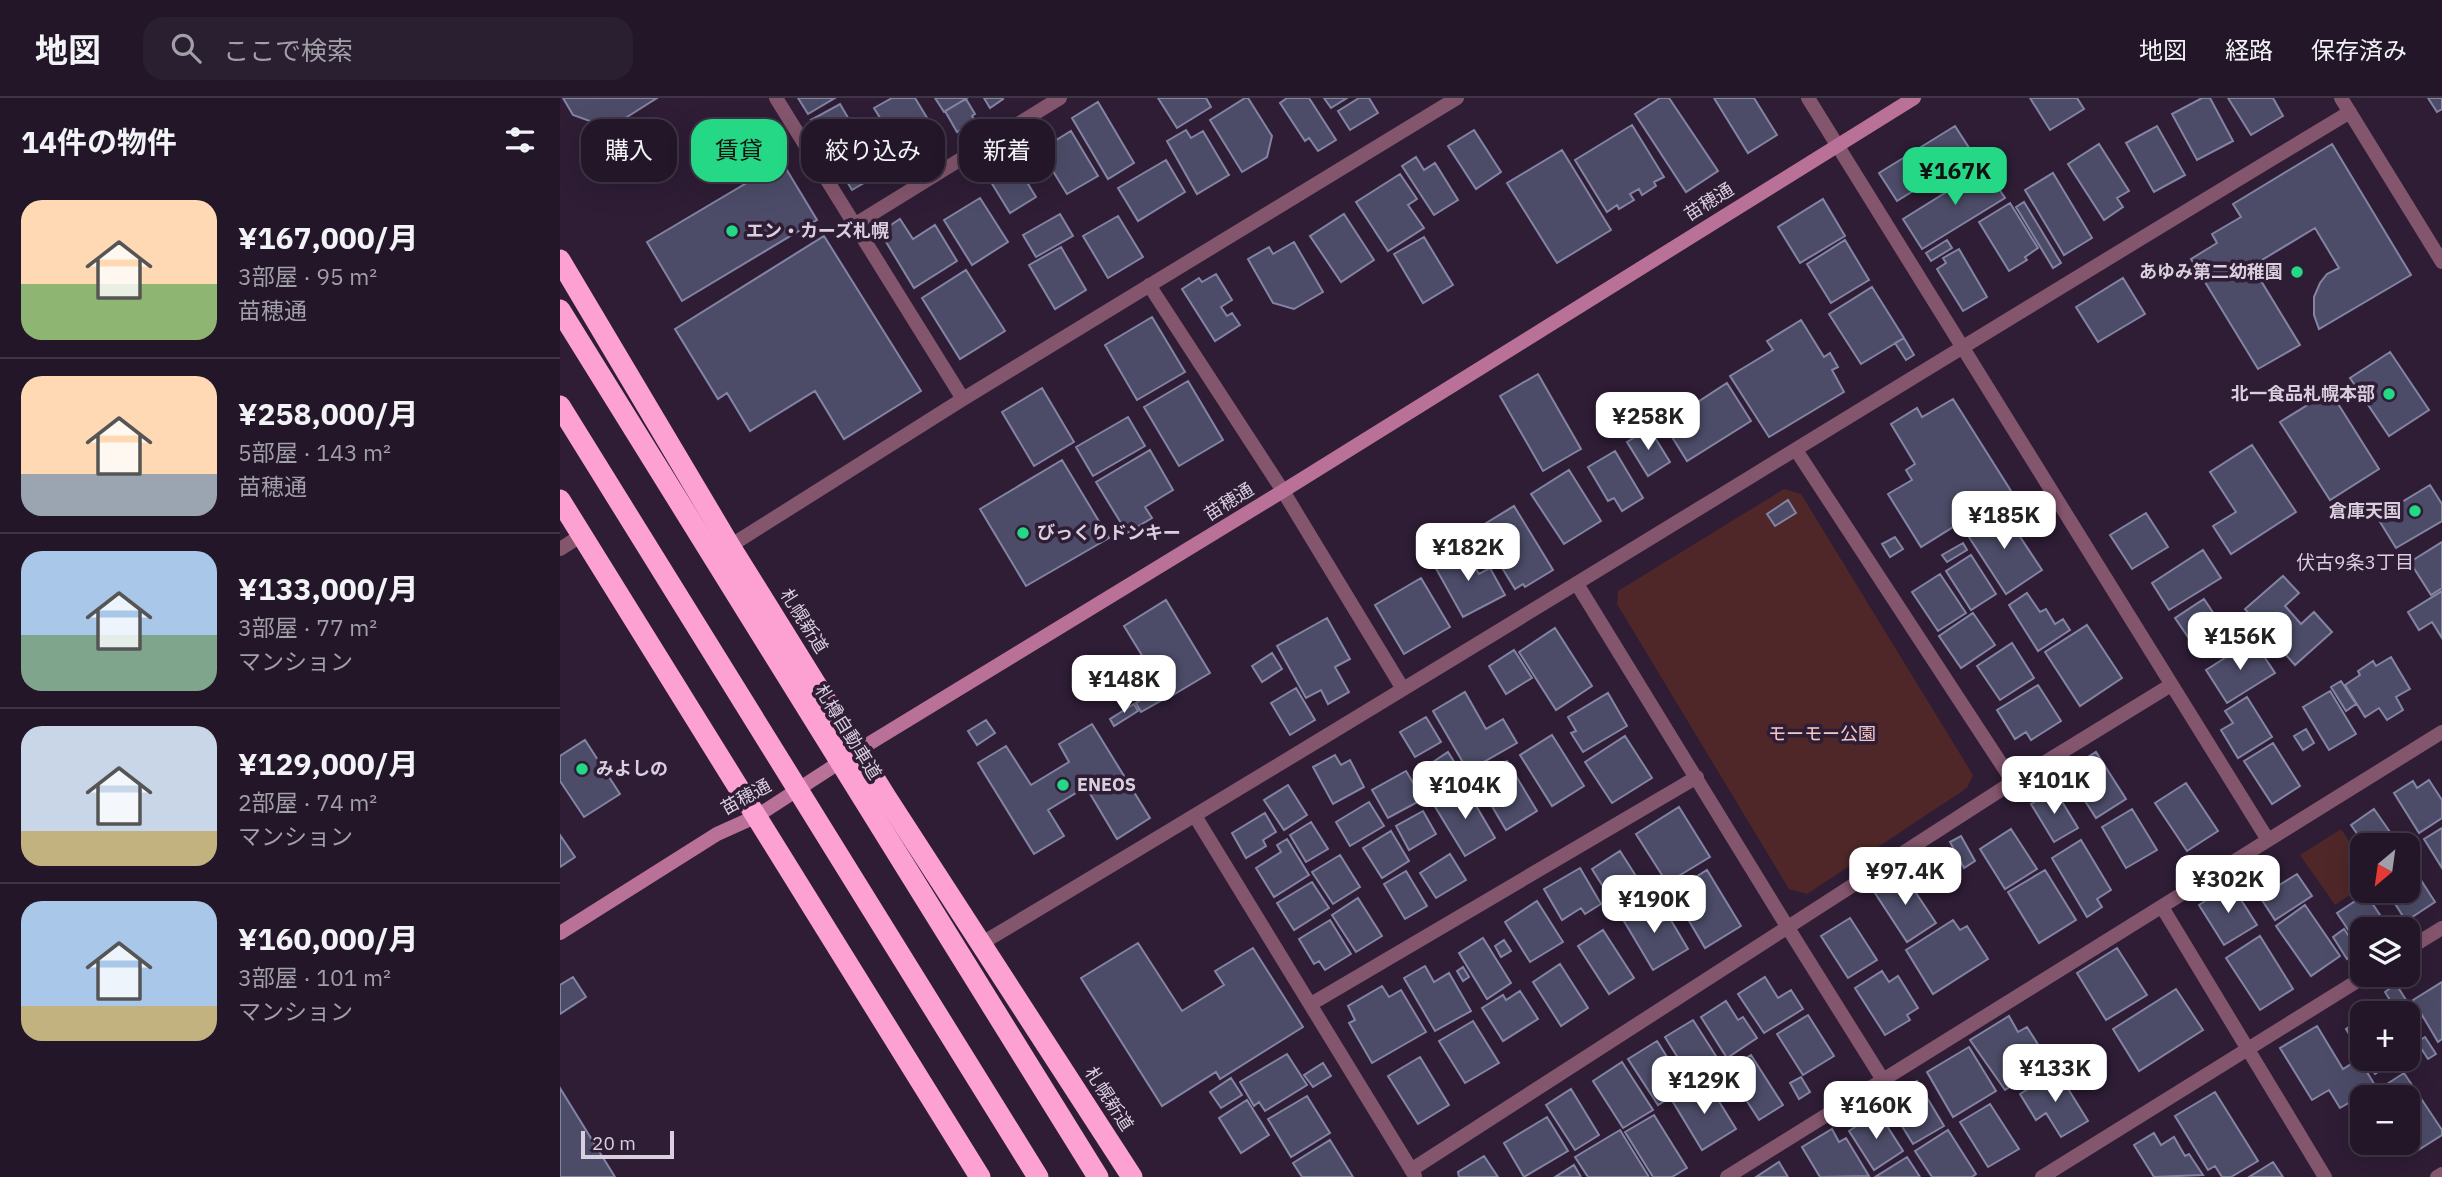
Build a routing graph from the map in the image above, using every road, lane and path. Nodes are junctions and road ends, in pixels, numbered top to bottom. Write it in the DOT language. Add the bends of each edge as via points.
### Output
graph roads {
  1 [pos="776,98"];
  2 [pos="1060,98"];
  3 [pos="1457,98"];
  4 [pos="1808,98"];
  5 [pos="1914,98"];
  6 [pos="2341,98"];
  7 [pos="2350,112"];
  8 [pos="1837,144"];
  9 [pos="854,225"];
  10 [pos="560,260"];
  11 [pos="2442,262"];
  12 [pos="1149,285"];
  13 [pos="560,310"];
  14 [pos="1962,346"];
  15 [pos="962,399"];
  16 [pos="560,406"];
  17 [pos="1796,450"];
  18 [pos="1283,491"];
  19 [pos="560,500"];
  20 [pos="582,535"];
  21 [pos="730,546"];
  22 [pos="560,550"];
  23 [pos="1577,584"];
  24 [pos="2171,685"];
  25 [pos="1403,689"];
  26 [pos="2442,732"];
  27 [pos="857,751"];
  28 [pos="1697,777"];
  29 [pos="2012,782"];
  30 [pos="757,816"];
  31 [pos="1195,816"];
  32 [pos="2268,840"];
  33 [pos="2162,906"];
  34 [pos="1788,928"];
  35 [pos="2442,928"];
  36 [pos="560,933"];
  37 [pos="2420,942"];
  38 [pos="982,943"];
  39 [pos="2350,986"];
  40 [pos="1311,1004"];
  41 [pos="2249,1049"];
  42 [pos="1883,1080"];
  43 [pos="1413,1173"];
  44 [pos="2442,1174"];
  45 [pos="980,1177"];
  46 [pos="1038,1177"];
  47 [pos="1098,1177"];
  48 [pos="1132,1177"];
  49 [pos="1727,1177"];
  50 [pos="2042,1177"];
  51 [pos="2325,1177"];
  52 [pos="2437,1177"];
  1 -- 9 [label="street"];
  2 -- 9 [label="street"];
  3 -- 12 [label="street"];
  4 -- 8 [label="street"];
  5 -- 8 [label="street, 苗穂通"];
  6 -- 7 [label="street"];
  7 -- 11 [label="street"];
  7 -- 14 [label="street"];
  8 -- 14 [label="street"];
  8 -- 18 [label="street, 苗穂通"];
  9 -- 15 [label="street"];
  10 -- 21 [label="highway, 札幌新道"];
  12 -- 15 [label="street"];
  12 -- 18 [label="street"];
  13 -- 47 [label="highway, 札樽自動車道, bridge"];
  14 -- 17 [label="street"];
  14 -- 24 [label="street"];
  15 -- 21 [label="street"];
  16 -- 46 [label="highway, bridge"];
  17 -- 23 [label="street"];
  17 -- 29 [label="street"];
  18 -- 25 [label="street"];
  18 -- 27 [label="street, 苗穂通"];
  19 -- 20 [label="highway"];
  20 -- 22 [label="street"];
  20 -- 30 [label="highway"];
  21 -- 27 [label="highway, 札幌新道"];
  23 -- 25 [label="street"];
  23 -- 28 [label="street"];
  24 -- 29 [label="street"];
  24 -- 32 [label="street"];
  25 -- 31 [label="street"];
  26 -- 32 [label="street"];
  27 -- 30 [label="street, 苗穂通"];
  27 -- 38 [label="highway, 札幌新道"];
  28 -- 34 [label="street"];
  28 -- 40 [label="street"];
  29 -- 34 [label="street"];
  30 -- 36 [label="street, 苗穂通" via="718,834"];
  30 -- 45 [label="highway"];
  31 -- 38 [label="street"];
  31 -- 40 [label="street"];
  32 -- 33 [label="street"];
  33 -- 41 [label="street"];
  33 -- 42 [label="street"];
  34 -- 42 [label="street"];
  34 -- 43 [label="street"];
  35 -- 37 [label="street"];
  38 -- 48 [label="highway, 札幌新道"];
  39 -- 41 [label="street"];
  40 -- 43 [label="street"];
  41 -- 50 [label="street"];
  41 -- 51 [label="street"];
  42 -- 49 [label="street"];
  44 -- 52 [label="street"];
}
